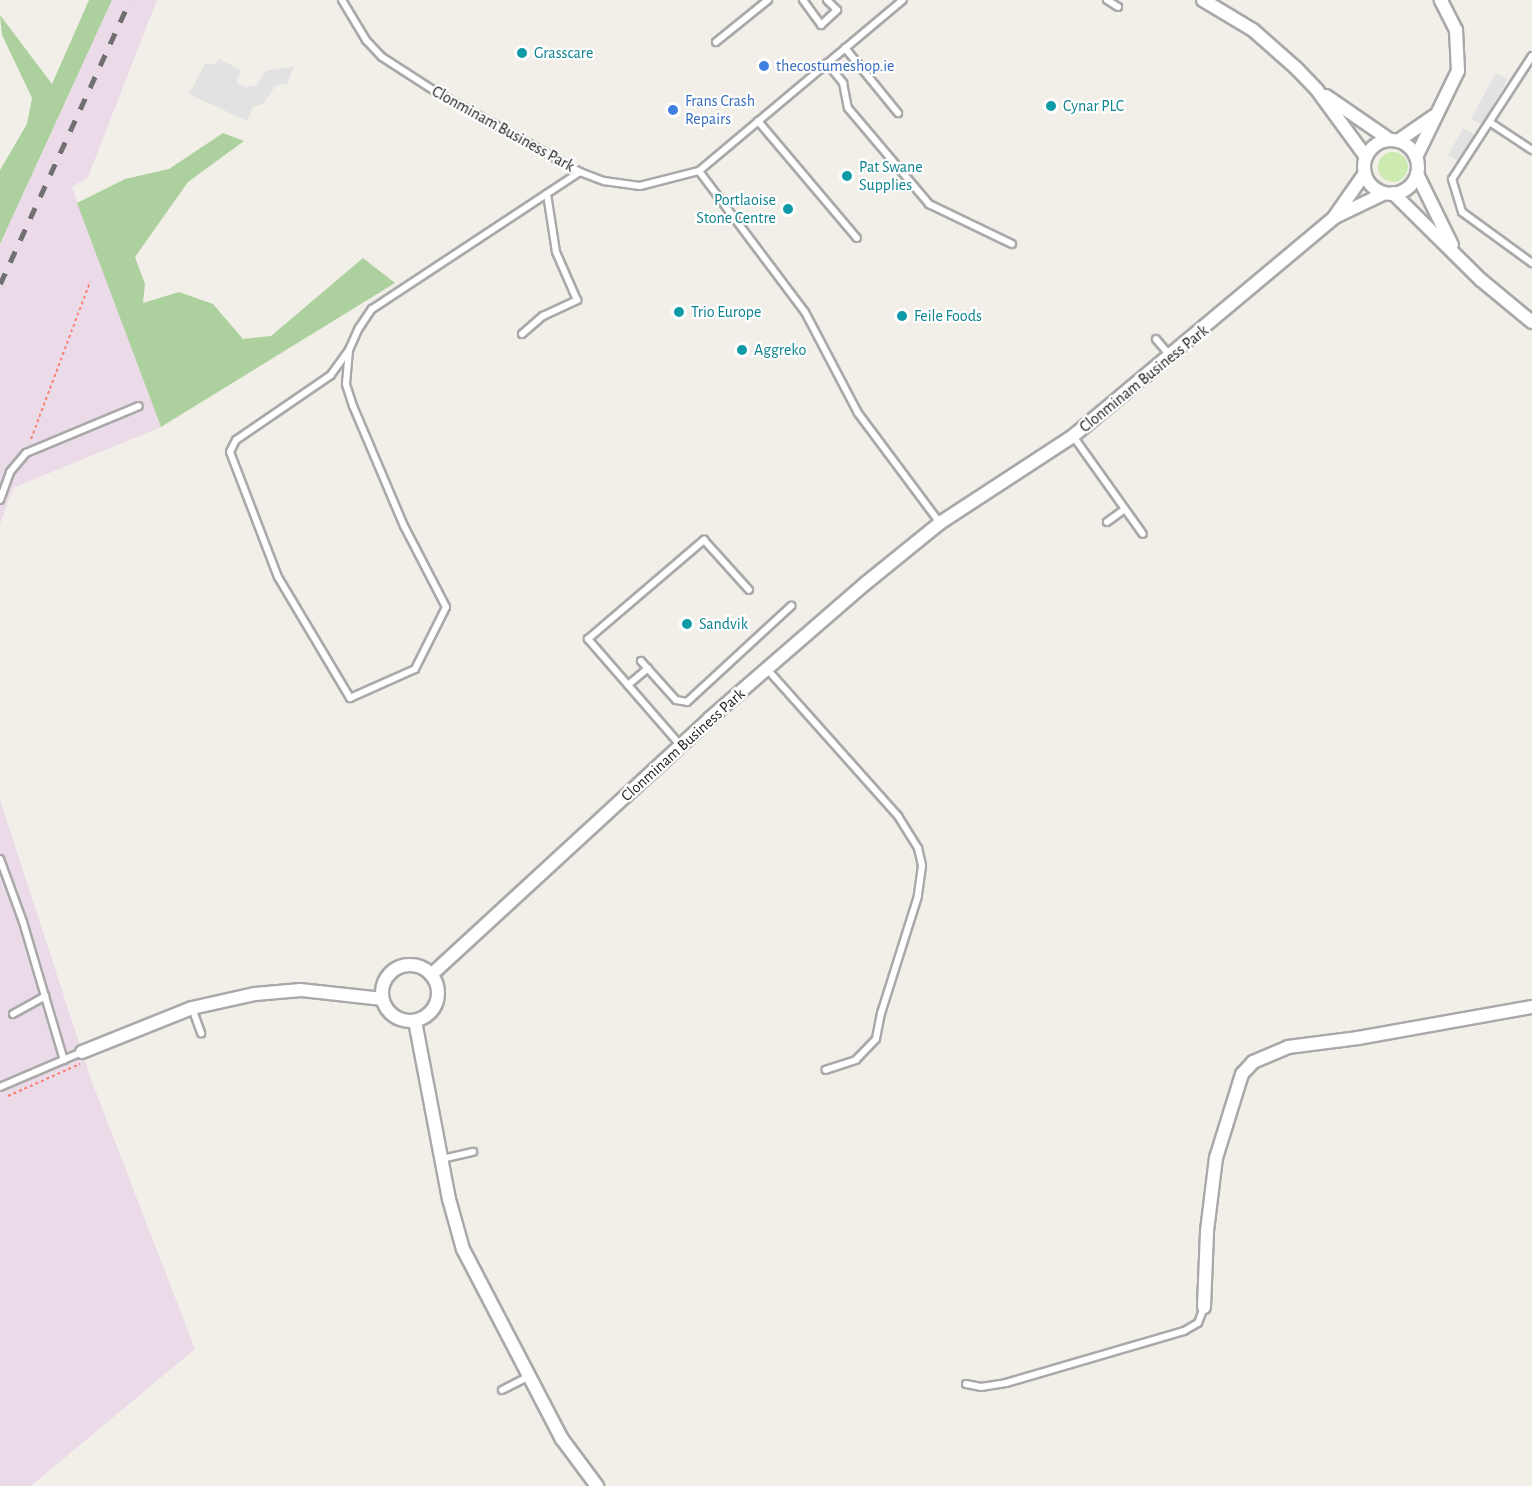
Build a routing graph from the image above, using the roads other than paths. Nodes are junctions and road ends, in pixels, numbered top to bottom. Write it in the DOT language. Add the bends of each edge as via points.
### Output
graph roads {
  1 [pos="342,0"];
  2 [pos="768,0"];
  3 [pos="803,0"];
  4 [pos="827,0"];
  5 [pos="1107,0"];
  6 [pos="1203,0"];
  7 [pos="1441,0"];
  8 [pos="899,1"];
  9 [pos="1118,7"];
  10 [pos="716,42"];
  11 [pos="845,48"];
  12 [pos="1532,57"];
  13 [pos="827,63"];
  14 [pos="1317,90"];
  15 [pos="898,113"];
  16 [pos="1434,116"];
  17 [pos="758,121"];
  18 [pos="1491,123"];
  19 [pos="1394,140"];
  20 [pos="1532,150"];
  21 [pos="1366,157"];
  22 [pos="1416,157"];
  23 [pos="699,171"];
  24 [pos="580,172"];
  25 [pos="1365,173"];
  26 [pos="1416,174"];
  27 [pos="1389,193"];
  28 [pos="548,194"];
  29 [pos="1335,217"];
  30 [pos="857,238"];
  31 [pos="1012,244"];
  32 [pos="1456,254"];
  33 [pos="1532,263"];
  34 [pos="1532,322"];
  35 [pos="522,334"];
  36 [pos="1156,339"];
  37 [pos="349,350"];
  38 [pos="1171,357"];
  39 [pos="139,406"];
  40 [pos="1074,436"];
  41 [pos="0,500"];
  42 [pos="1125,509"];
  43 [pos="1107,522"];
  44 [pos="940,523"];
  45 [pos="1143,534"];
  46 [pos="749,590"];
  47 [pos="791,606"];
  48 [pos="641,661"];
  49 [pos="648,668"];
  50 [pos="767,669"];
  51 [pos="628,685"];
  52 [pos="682,747"];
  53 [pos="0,859"];
  54 [pos="432,974"];
  55 [pos="45,996"];
  56 [pos="382,999"];
  57 [pos="1532,1007"];
  58 [pos="192,1008"];
  59 [pos="13,1014"];
  60 [pos="415,1021"];
  61 [pos="201,1033"];
  62 [pos="82,1052"];
  63 [pos="64,1060"];
  64 [pos="826,1070"];
  65 [pos="0,1087"];
  66 [pos="473,1152"];
  67 [pos="441,1159"];
  68 [pos="1204,1307"];
  69 [pos="528,1377"];
  70 [pos="966,1384"];
  71 [pos="502,1390"];
  72 [pos="597,1486"];
  1 -- 24 [label="lane, Clonminam Business Park" via="366,40 382,57"];
  2 -- 10 [label="lane"];
  3 -- 4 [label="lane" via="821,25 837,10"];
  5 -- 9 [label="lane"];
  6 -- 14 [label="street" via="1253,30"];
  7 -- 16 [label="street" via="1456,30 1458,71"];
  8 -- 11 [label="lane, Clonminam Business Park"];
  11 -- 13 [label="lane, Clonminam Business Park"];
  11 -- 15 [label="lane"];
  12 -- 18 [label="lane"];
  13 -- 17 [label="lane, Clonminam Business Park"];
  13 -- 31 [label="lane" via="843,83 848,108 929,204"];
  14 -- 19 [label="street"];
  14 -- 21 [label="street"];
  16 -- 19 [label="street"];
  16 -- 22 [label="street"];
  17 -- 23 [label="lane, Clonminam Business Park"];
  17 -- 30 [label="lane"];
  18 -- 20 [label="lane"];
  18 -- 33 [label="lane" via="1452,179 1462,212"];
  19 -- 21 [label="street" via="1375,145"];
  19 -- 22 [label="street"];
  21 -- 25 [label="street"];
  22 -- 26 [label="street"];
  23 -- 24 [label="lane, Clonminam Business Park" via="640,186 604,181"];
  23 -- 44 [label="lane" via="804,312 858,413"];
  24 -- 28 [label="lane"];
  25 -- 27 [label="street" via="1372,186"];
  25 -- 29 [label="street, Clonminam Business Park"];
  26 -- 27 [label="street" via="1407,188"];
  26 -- 32 [label="street"];
  27 -- 29 [label="street, Clonminam Business Park"];
  27 -- 32 [label="street"];
  28 -- 35 [label="lane" via="556,252 577,300 543,316"];
  28 -- 37 [label="lane" via="372,309"];
  29 -- 38 [label="street, Clonminam Business Park"];
  32 -- 34 [label="street"];
  36 -- 38 [label="lane"];
  37 -- 37 [label="lane" via="346,384 353,406 404,526 446,608 415,669 350,698 278,577 230,452 236,440 331,375"];
  38 -- 40 [label="street, Clonminam Business Park"];
  39 -- 41 [label="lane" via="26,453 10,472"];
  40 -- 42 [label="lane"];
  40 -- 44 [label="street, Clonminam Business Park"];
  42 -- 43 [label="lane"];
  42 -- 45 [label="lane"];
  44 -- 50 [label="street, Clonminam Business Park"];
  46 -- 51 [label="lane" via="705,540 588,639"];
  47 -- 49 [label="lane" via="687,702 676,700"];
  48 -- 49 [label="lane"];
  49 -- 51 [label="lane"];
  50 -- 52 [label="street, Clonminam Business Park"];
  50 -- 64 [label="lane" via="891,807 918,848 922,866 918,896 876,1039 856,1060"];
  51 -- 52 [label="lane"];
  52 -- 54 [label="street, Clonminam Business Park"];
  53 -- 55 [label="lane"];
  54 -- 56 [label="street" via="416,965 398,967 385,980"];
  54 -- 60 [label="street" via="439,999 430,1014"];
  55 -- 59 [label="lane"];
  55 -- 63 [label="lane"];
  56 -- 58 [label="street" via="301,990 255,994"];
  56 -- 60 [label="street" via="390,1014"];
  57 -- 68 [label="street" via="1288,1047 1252,1062 1242,1074 1216,1158 1207,1231"];
  58 -- 61 [label="lane"];
  58 -- 62 [label="street"];
  60 -- 67 [label="street"];
  62 -- 63 [label="lane"];
  63 -- 65 [label="lane"];
  66 -- 67 [label="lane"];
  67 -- 69 [label="street" via="464,1249"];
  68 -- 70 [label="lane" via="1198,1323 1184,1331 1006,1383 981,1387"];
  69 -- 71 [label="lane"];
  69 -- 72 [label="street" via="562,1439"];
}
